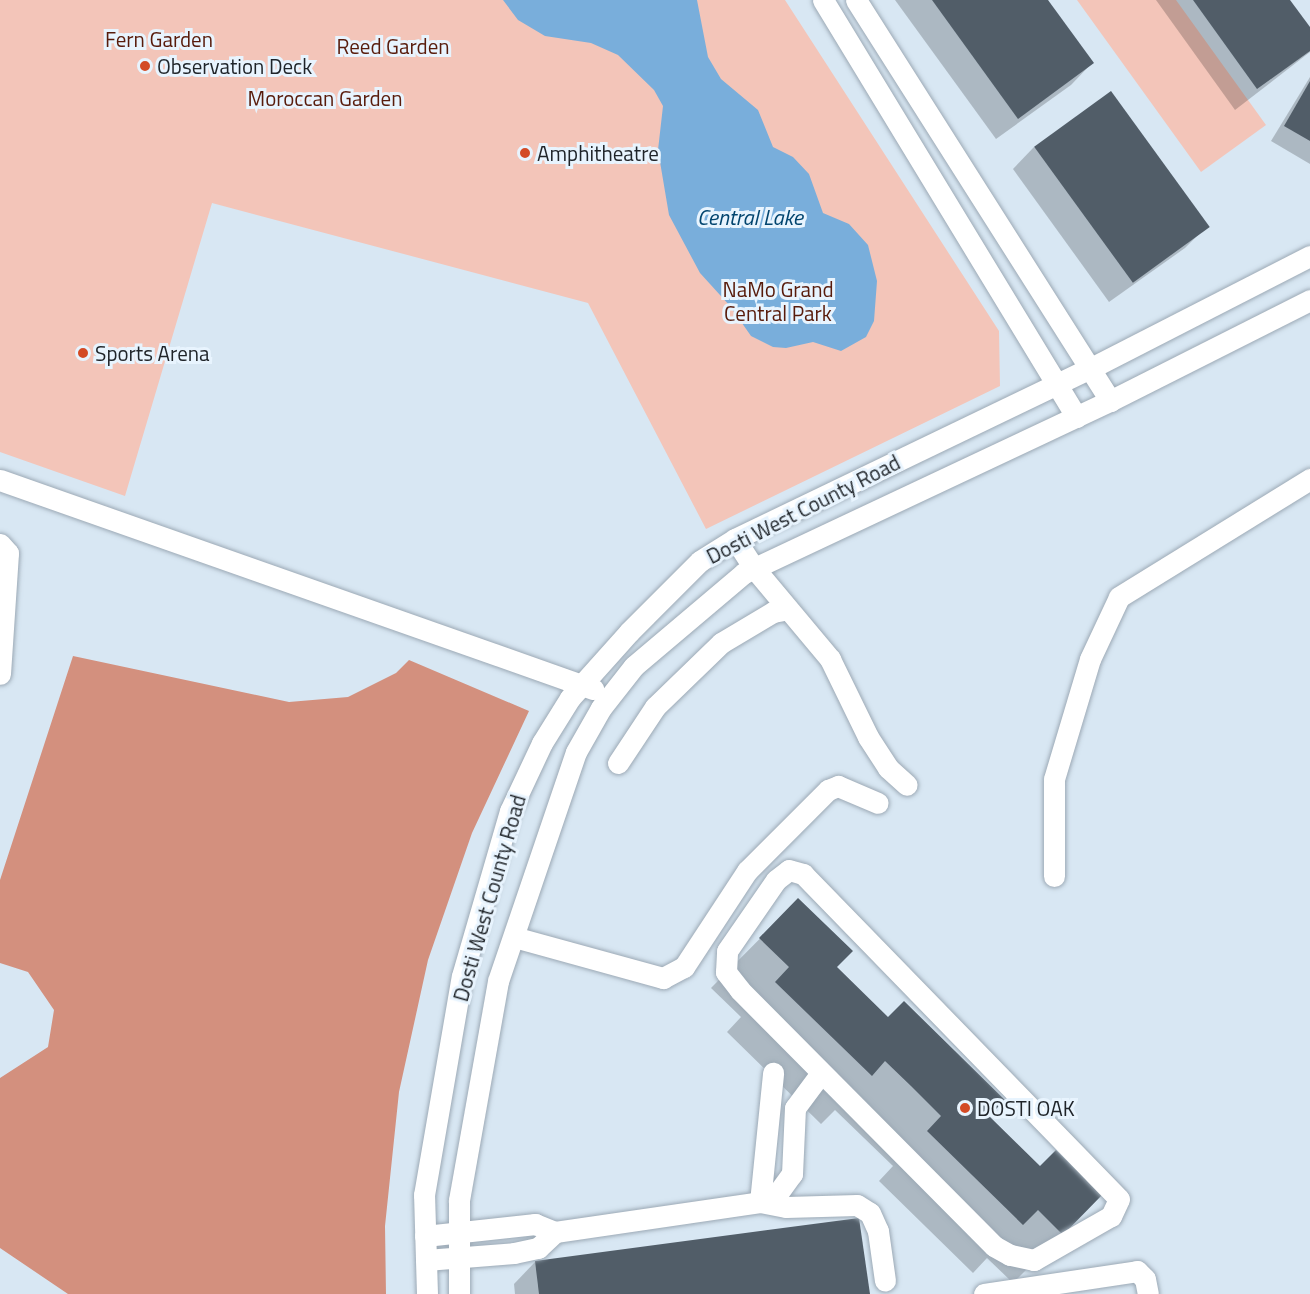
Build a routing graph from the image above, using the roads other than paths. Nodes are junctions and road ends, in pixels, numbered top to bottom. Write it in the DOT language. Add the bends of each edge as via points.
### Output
graph roads {
  1 [pos="823,0"];
  2 [pos="856,0"];
  3 [pos="1310,256"];
  4 [pos="1310,300"];
  5 [pos="1089,369"];
  6 [pos="1056,384"];
  7 [pos="1110,402"];
  8 [pos="1077,417"];
  9 [pos="1310,479"];
  10 [pos="0,480"];
  11 [pos="735,539"];
  12 [pos="0,544"];
  13 [pos="754,568"];
  14 [pos="788,609"];
  15 [pos="0,674"];
  16 [pos="583,688"];
  17 [pos="613,693"];
  18 [pos="618,763"];
  19 [pos="907,785"];
  20 [pos="878,803"];
  21 [pos="1054,876"];
  22 [pos="514,937"];
  23 [pos="773,1073"];
  24 [pos="821,1073"];
  25 [pos="760,1202"];
  26 [pos="555,1232"];
  27 [pos="458,1233"];
  28 [pos="425,1236"];
  29 [pos="459,1258"];
  30 [pos="426,1260"];
  31 [pos="885,1281"];
  32 [pos="1038,1290"];
  33 [pos="427,1294"];
  34 [pos="459,1294"];
  35 [pos="984,1294"];
  36 [pos="1148,1294"];
  1 -- 6 [label="street"];
  2 -- 5 [label="street"];
  3 -- 5 [label="street, Dosti West County Road"];
  4 -- 7 [label="street, Dosti West County Road"];
  5 -- 6 [label="street, Dosti West County Road"];
  5 -- 7 [label="street"];
  6 -- 8 [label="street"];
  6 -- 11 [label="street, Dosti West County Road"];
  7 -- 8 [label="street, Dosti West County Road"];
  8 -- 13 [label="street, Dosti West County Road"];
  9 -- 21 [label="street" via="1119,597 1090,659 1054,779"];
  10 -- 16 [label="street"];
  11 -- 13 [label="street"];
  11 -- 16 [label="street, Dosti West County Road" via="700,561 629,632"];
  12 -- 15 [label="street" via="8,553"];
  13 -- 14 [label="street"];
  13 -- 17 [label="street, Dosti West County Road" via="634,666"];
  14 -- 18 [label="street" via="773,612 720,643 655,707"];
  14 -- 19 [label="street" via="830,659 888,768"];
  16 -- 17 [label="street"];
  16 -- 28 [label="street, Dosti West County Road" via="570,698 542,743 510,811 467,959 424,1195"];
  17 -- 22 [label="street, Dosti West County Road" via="576,752"];
  20 -- 22 [label="street" via="838,786 828,790 747,871 684,967 663,978"];
  22 -- 27 [label="street, Dosti West County Road" via="498,981 459,1200"];
  23 -- 25 [label="street"];
  24 -- 24 [label="street" via="726,972 727,951 776,880 789,870 803,874 1071,1154 1119,1199 1111,1216 1034,1260 1010,1256 993,1246"];
  24 -- 25 [label="street" via="795,1108 792,1174 776,1197"];
  25 -- 26 [label="street"];
  25 -- 31 [label="street" via="786,1207 857,1205 870,1213 878,1231"];
  26 -- 27 [label="street" via="535,1224"];
  26 -- 29 [label="street" via="538,1248"];
  27 -- 28 [label="street"];
  27 -- 29 [label="street, Dosti West County Road"];
  28 -- 30 [label="street, Dosti West County Road"];
  29 -- 30 [label="street"];
  29 -- 34 [label="street, Dosti West County Road"];
  30 -- 33 [label="street, Dosti West County Road"];
  32 -- 35 [label="street"];
  32 -- 36 [label="street" via="1137,1271 1145,1279"];
}
